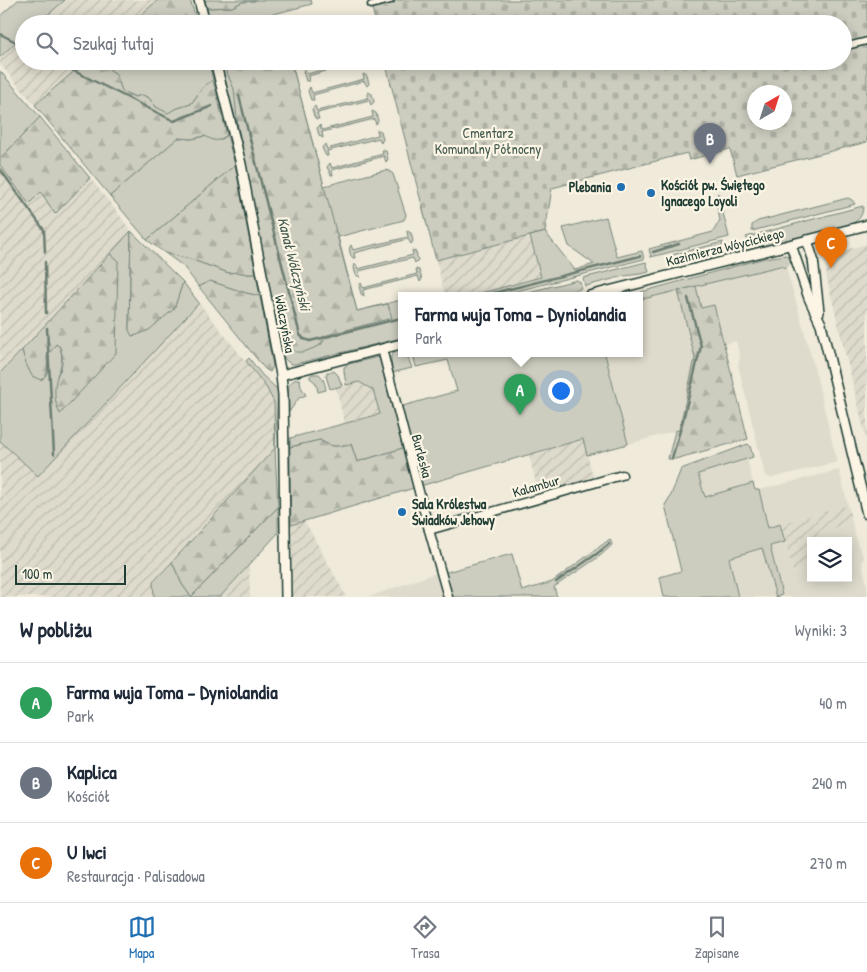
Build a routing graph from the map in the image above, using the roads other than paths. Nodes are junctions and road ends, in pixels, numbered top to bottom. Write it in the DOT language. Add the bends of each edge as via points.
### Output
graph roads {
  1 [pos="199,0"];
  2 [pos="391,0"];
  3 [pos="382,1"];
  4 [pos="371,6"];
  5 [pos="203,15"];
  6 [pos="867,41"];
  7 [pos="852,45"];
  8 [pos="217,70"];
  9 [pos="867,225"];
  10 [pos="807,240"];
  11 [pos="791,244"];
  12 [pos="605,292"];
  13 [pos="820,320"];
  14 [pos="398,345"];
  15 [pos="382,350"];
  16 [pos="281,375"];
  17 [pos="622,475"];
  18 [pos="867,514"];
  19 [pos="429,530"];
  20 [pos="286,597"];
  21 [pos="448,597"];
  1 -- 5 [label="street"];
  2 -- 3 [label="street"];
  3 -- 4 [label="street"];
  6 -- 7 [label="street"];
  8 -- 16 [label="street, Wólczyńska" via="241,164"];
  9 -- 10 [label="street, Kazimierza Wóycickiego"];
  10 -- 11 [label="street, Kazimierza Wóycickiego"];
  10 -- 13 [label="street"];
  11 -- 12 [label="street, Kazimierza Wóycickiego"];
  11 -- 13 [label="street"];
  13 -- 18 [label="street"];
  14 -- 15 [label="street"];
  15 -- 16 [label="street"];
  15 -- 19 [label="street, Burleska"];
  16 -- 20 [label="street, Wólczyńska"];
  17 -- 19 [label="street, Kalambur"];
  19 -- 21 [label="street, Burleska"];
}
